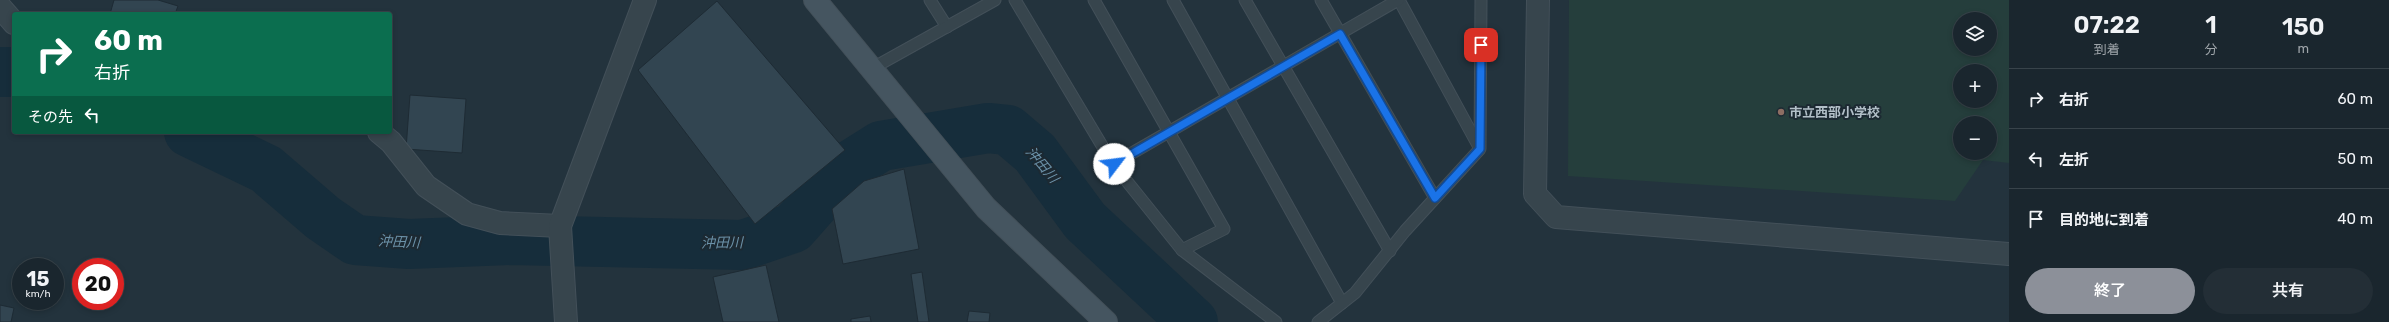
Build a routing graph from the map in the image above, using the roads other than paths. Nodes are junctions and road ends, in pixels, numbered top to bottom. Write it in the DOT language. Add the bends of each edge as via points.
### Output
graph roads {
  1 [pos="645,0"];
  2 [pos="815,0"];
  3 [pos="930,0"];
  4 [pos="995,0"];
  5 [pos="1015,0"];
  6 [pos="1094,0"];
  7 [pos="1172,0"];
  8 [pos="1245,0"];
  9 [pos="1321,0"];
  10 [pos="1399,0"];
  11 [pos="1481,0"];
  12 [pos="1538,0"];
  13 [pos="0,7"];
  14 [pos="12,21"];
  15 [pos="947,27"];
  16 [pos="1340,34"];
  17 [pos="1282,67"];
  18 [pos="871,69"];
  19 [pos="1228,98"];
  20 [pos="1168,132"];
  21 [pos="381,134"];
  22 [pos="1480,149"];
  23 [pos="1114,164"];
  24 [pos="1435,198"];
  25 [pos="560,226"];
  26 [pos="1182,250"];
  27 [pos="1390,250"];
  28 [pos="2009,254"];
  29 [pos="1342,303"];
  30 [pos="566,322"];
  31 [pos="1106,322"];
  32 [pos="1276,322"];
  33 [pos="1318,322"];
  1 -- 25 [label="street"];
  2 -- 18 [label="street"];
  3 -- 15 [label="lane"];
  4 -- 15 [label="lane"];
  5 -- 23 [label="lane"];
  6 -- 20 [label="lane"];
  7 -- 19 [label="lane"];
  8 -- 17 [label="lane"];
  9 -- 16 [label="lane"];
  10 -- 16 [label="lane"];
  10 -- 22 [label="lane"];
  11 -- 22 [label="lane"];
  12 -- 28 [label="street" via="1535,194 1556,217"];
  13 -- 14 [label="street"];
  15 -- 18 [label="lane"];
  16 -- 17 [label="lane"];
  16 -- 24 [label="lane"];
  17 -- 19 [label="lane"];
  17 -- 27 [label="lane"];
  18 -- 31 [label="street" via="986,208"];
  19 -- 20 [label="lane"];
  19 -- 29 [label="lane"];
  20 -- 23 [label="lane"];
  20 -- 26 [label="lane" via="1224,229"];
  21 -- 25 [label="street" via="391,142 426,186 467,214 500,223"];
  22 -- 24 [label="lane"];
  23 -- 26 [label="lane"];
  24 -- 27 [label="lane"];
  25 -- 30 [label="street"];
  26 -- 32 [label="lane"];
  27 -- 29 [label="lane" via="1355,293"];
  29 -- 33 [label="lane"];
}
